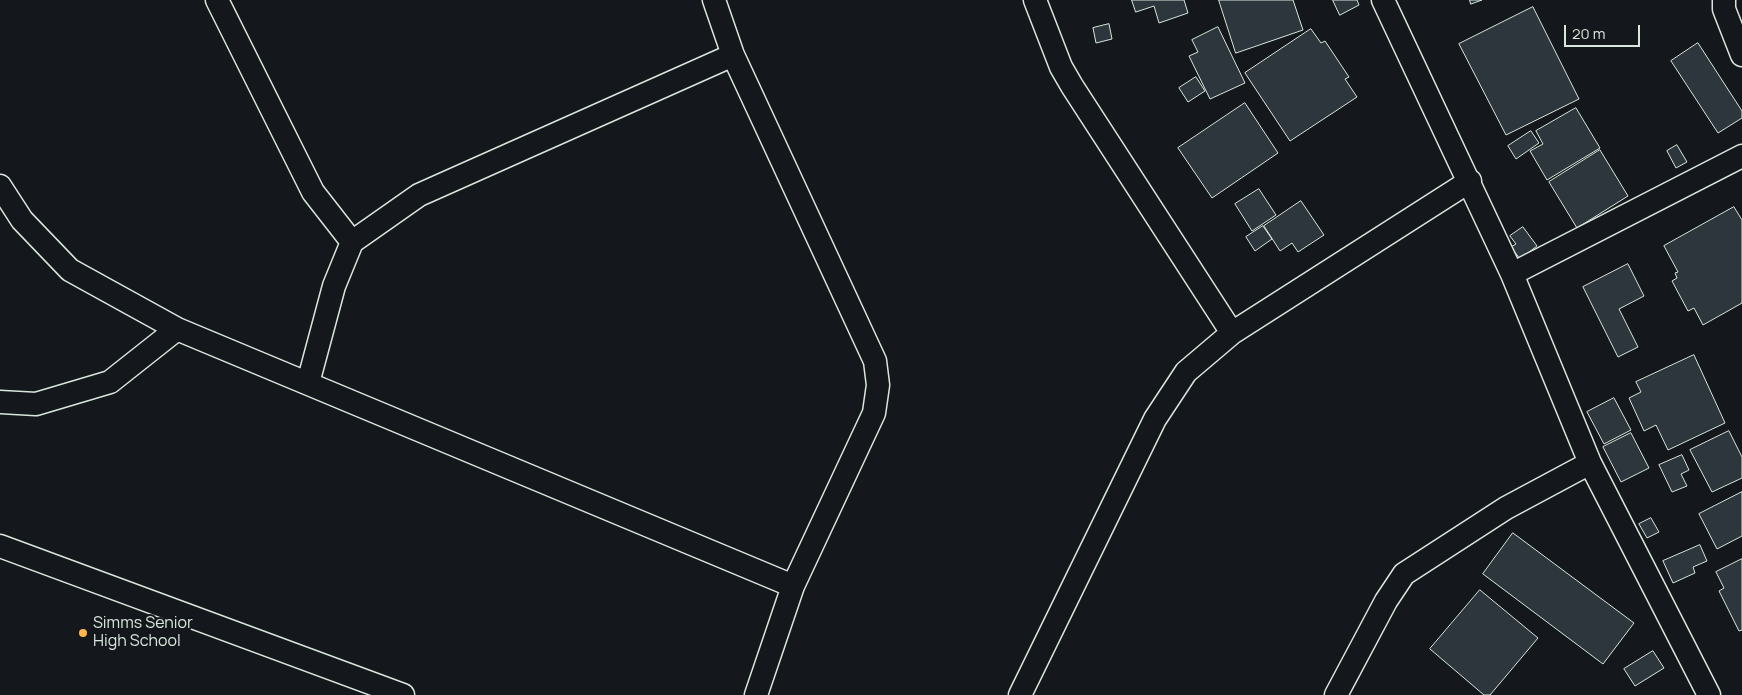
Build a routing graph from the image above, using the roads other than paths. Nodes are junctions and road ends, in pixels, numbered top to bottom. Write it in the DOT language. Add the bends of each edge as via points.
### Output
graph roads {
  1 [pos="217,0"];
  2 [pos="714,0"];
  3 [pos="1036,0"];
  4 [pos="1383,0"];
  5 [pos="1724,0"];
  6 [pos="732,55"];
  7 [pos="1742,56"];
  8 [pos="1742,156"];
  9 [pos="1470,182"];
  10 [pos="0,186"];
  11 [pos="352,242"];
  12 [pos="1512,274"];
  13 [pos="177,328"];
  14 [pos="1232,333"];
  15 [pos="308,383"];
  16 [pos="0,402"];
  17 [pos="1590,463"];
  18 [pos="0,546"];
  19 [pos="793,586"];
  20 [pos="403,695"];
  21 [pos="756,695"];
  22 [pos="1020,695"];
  23 [pos="1336,695"];
  24 [pos="1709,695"];
  1 -- 11 [label="street" via="313,192"];
  2 -- 6 [label="street"];
  3 -- 14 [label="street" via="1061,67 1072,86"];
  4 -- 9 [label="street"];
  5 -- 7 [label="street" via="1724,9"];
  6 -- 11 [label="street" via="419,195"];
  6 -- 19 [label="street" via="874,361 878,385 874,413"];
  8 -- 12 [label="street"];
  9 -- 12 [label="street"];
  9 -- 14 [label="street"];
  10 -- 13 [label="street" via="22,220 70,270"];
  11 -- 15 [label="street" via="334,286"];
  12 -- 17 [label="street"];
  13 -- 15 [label="street"];
  13 -- 16 [label="street" via="110,382 36,404"];
  14 -- 22 [label="street" via="1186,372 1155,419"];
  15 -- 19 [label="street"];
  17 -- 23 [label="street" via="1506,508 1404,574 1386,600"];
  17 -- 24 [label="street"];
  18 -- 20 [label="street"];
  19 -- 21 [label="street"];
}
